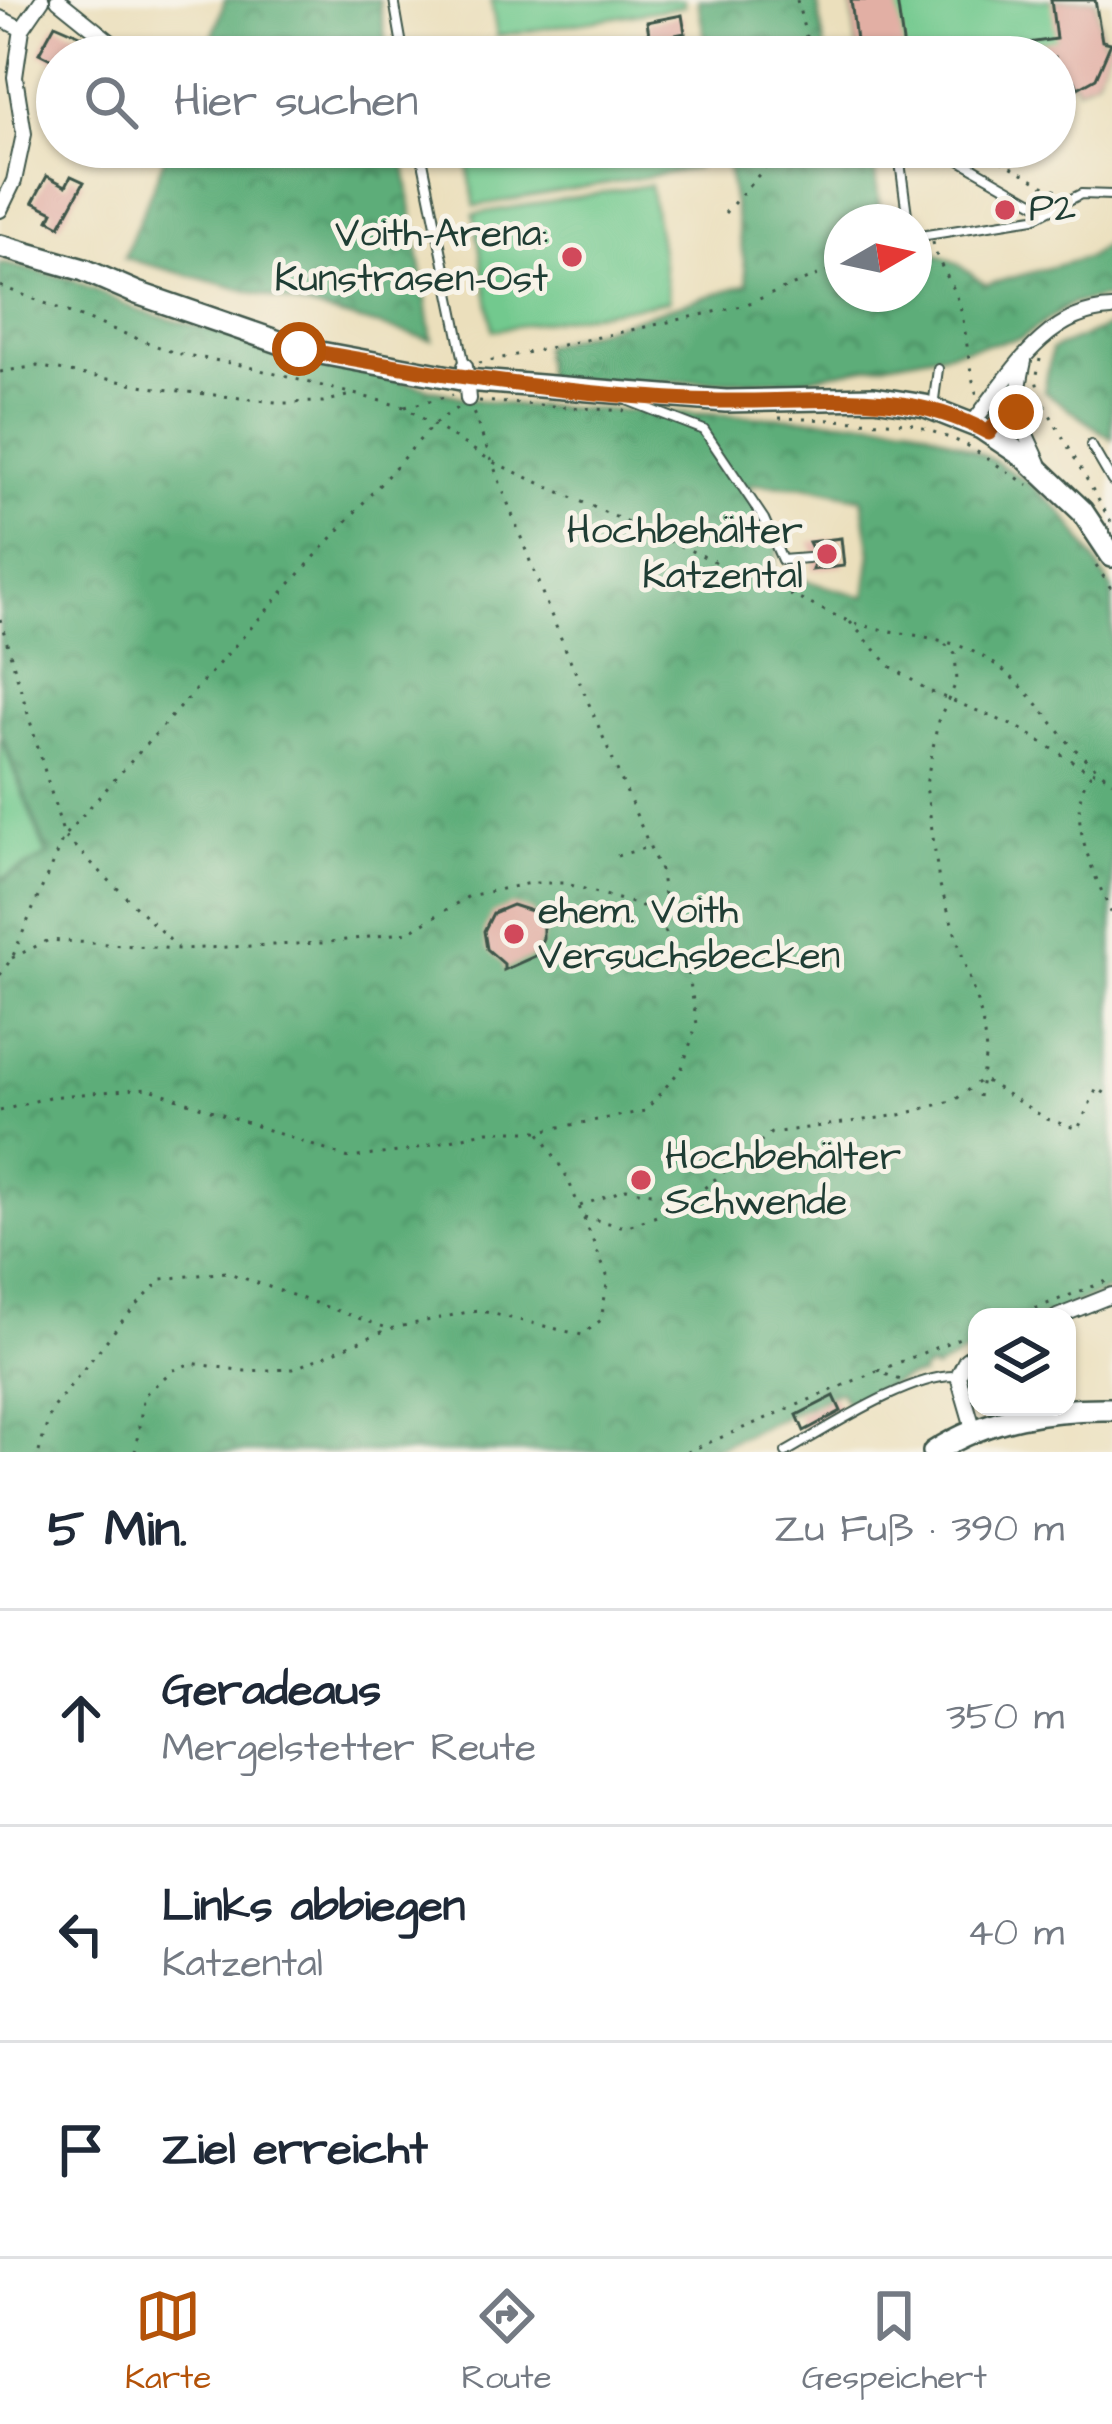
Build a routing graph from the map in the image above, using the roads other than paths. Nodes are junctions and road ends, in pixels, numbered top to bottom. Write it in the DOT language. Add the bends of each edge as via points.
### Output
graph roads {
  1 [pos="42,0"];
  2 [pos="58,0"];
  3 [pos="394,0"];
  4 [pos="0,18"];
  5 [pos="22,29"];
  6 [pos="103,36"];
  7 [pos="400,36"];
  8 [pos="425,168"];
  9 [pos="901,168"];
  10 [pos="973,168"];
  11 [pos="1112,195"];
  12 [pos="906,204"];
  13 [pos="0,210"];
  14 [pos="1048,211"];
  15 [pos="932,234"];
  16 [pos="0,246"];
  17 [pos="1112,309"];
  18 [pos="1024,361"];
  19 [pos="938,369"];
  20 [pos="463,385"];
  21 [pos="617,395"];
  22 [pos="1016,395"];
  23 [pos="933,409"];
  24 [pos="975,434"];
  25 [pos="1091,445"];
  26 [pos="1037,480"];
  27 [pos="1112,481"];
  28 [pos="1102,557"];
  29 [pos="808,558"];
  30 [pos="1112,1295"];
  31 [pos="1076,1309"];
  32 [pos="968,1359"];
  33 [pos="958,1376"];
  34 [pos="1112,1409"];
  35 [pos="974,1431"];
  36 [pos="785,1452"];
  37 [pos="934,1452"];
  1 -- 5 [label="street"];
  2 -- 6 [label="street"];
  3 -- 7 [label="lane"];
  4 -- 5 [label="street"];
  5 -- 13 [label="street" via="15,77 24,134"];
  8 -- 20 [label="lane"];
  9 -- 12 [label="lane"];
  10 -- 14 [label="lane"];
  11 -- 14 [label="lane" via="1082,194"];
  14 -- 15 [label="lane"];
  16 -- 20 [label="street" via="299,349"];
  17 -- 18 [label="street" via="1064,321"];
  18 -- 22 [label="street"];
  18 -- 24 [label="street"];
  19 -- 23 [label="lane"];
  20 -- 21 [label="street"];
  21 -- 23 [label="street" via="874,398"];
  21 -- 29 [label="lane" via="704,430 782,560"];
  22 -- 24 [label="street"];
  22 -- 26 [label="street"];
  23 -- 24 [label="street"];
  24 -- 26 [label="street"];
  25 -- 27 [label="lane"];
  26 -- 28 [label="street" via="1082,512"];
  30 -- 31 [label="street"];
  32 -- 33 [label="street"];
  33 -- 35 [label="street"];
  33 -- 36 [label="lane" via="911,1387"];
  34 -- 35 [label="street" via="1057,1408"];
  35 -- 37 [label="street"];
}
